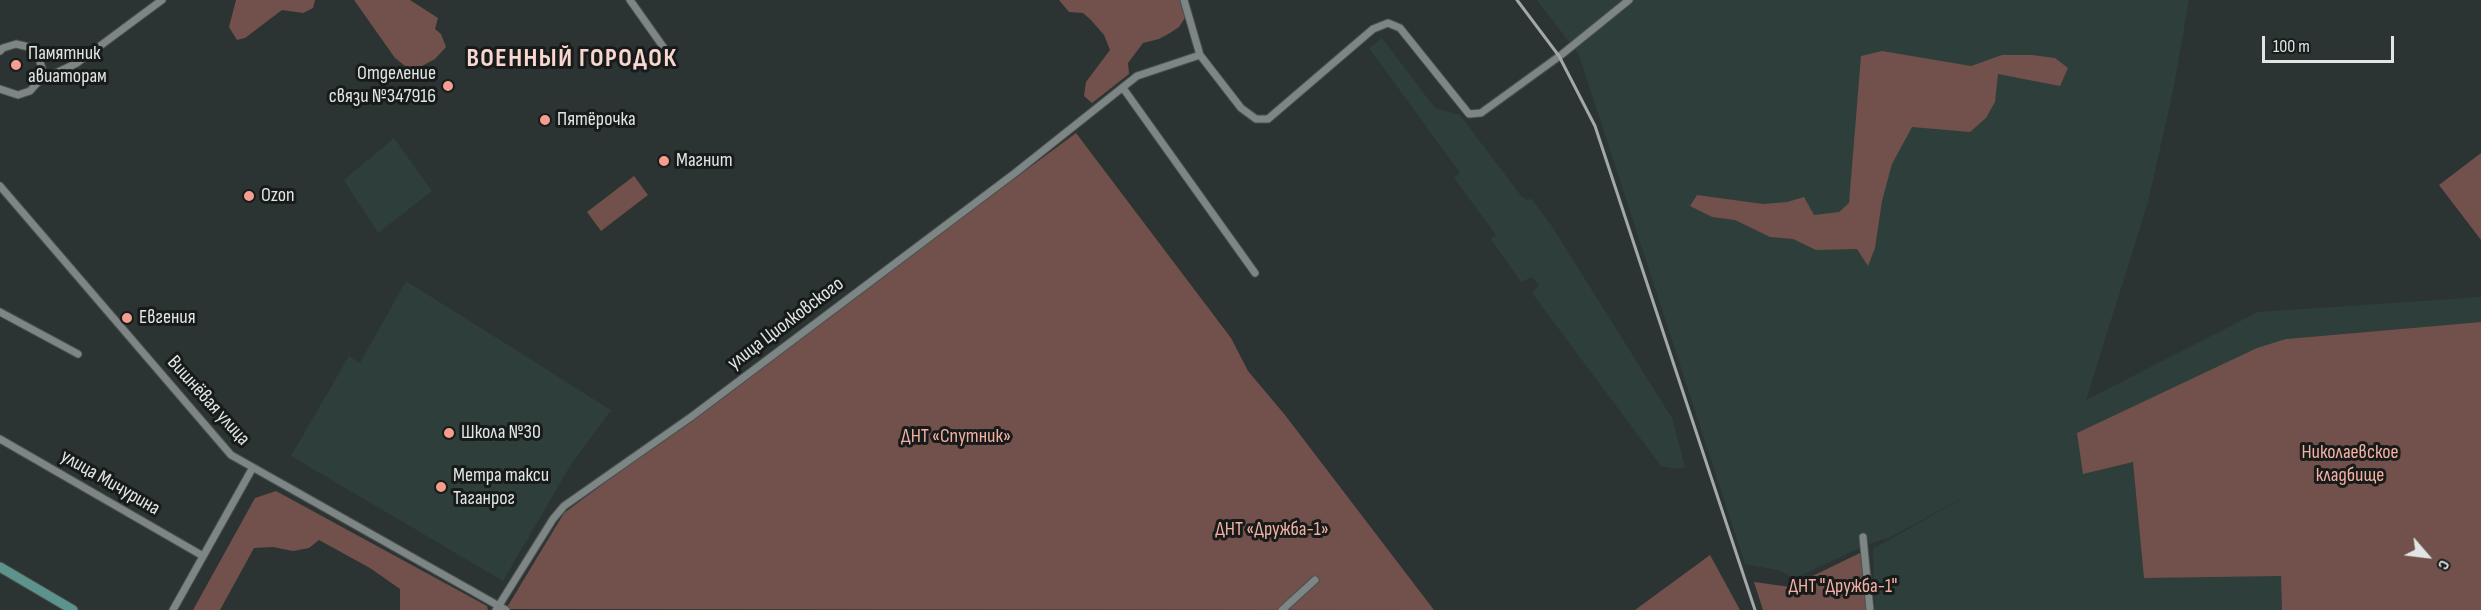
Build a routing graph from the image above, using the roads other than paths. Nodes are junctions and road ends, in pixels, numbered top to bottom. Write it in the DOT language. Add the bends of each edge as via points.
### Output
graph roads {
  1 [pos="162,0"];
  2 [pos="630,0"];
  3 [pos="1184,0"];
  4 [pos="1629,0"];
  5 [pos="664,48"];
  6 [pos="0,51"];
  7 [pos="1200,56"];
  8 [pos="39,81"];
  9 [pos="1123,88"];
  10 [pos="2,89"];
  11 [pos="0,186"];
  12 [pos="1255,273"];
  13 [pos="0,312"];
  14 [pos="78,354"];
  15 [pos="0,439"];
  16 [pos="252,469"];
  17 [pos="1863,537"];
  18 [pos="203,556"];
  19 [pos="0,567"];
  20 [pos="1315,580"];
  21 [pos="497,608"];
  22 [pos="73,610"];
  23 [pos="172,610"];
  24 [pos="506,610"];
  25 [pos="1282,610"];
  26 [pos="1870,610"];
  1 -- 8 [label="street" via="77,63"];
  2 -- 5 [label="street"];
  3 -- 7 [label="street"];
  4 -- 7 [label="street" via="1481,113 1469,114 1400,28 1388,23 1374,29 1268,119 1256,119 1241,108"];
  6 -- 8 [label="street" via="16,44 29,47 42,68"];
  7 -- 9 [label="street, улица Циолковского" via="1137,76"];
  8 -- 10 [label="street" via="30,91 18,95"];
  9 -- 12 [label="street"];
  9 -- 21 [label="street, улица Циолковского" via="691,417 564,506"];
  11 -- 16 [label="street, Вишнёвая улица" via="231,455"];
  13 -- 14 [label="street"];
  15 -- 18 [label="street, улица Мичурина"];
  16 -- 18 [label="street"];
  16 -- 21 [label="street, Вишнёвая улица"];
  17 -- 26 [label="street"];
  18 -- 23 [label="street"];
  19 -- 22 [label="street"];
  20 -- 25 [label="street"];
  21 -- 24 [label="street, Вишнёвая улица"];
}
